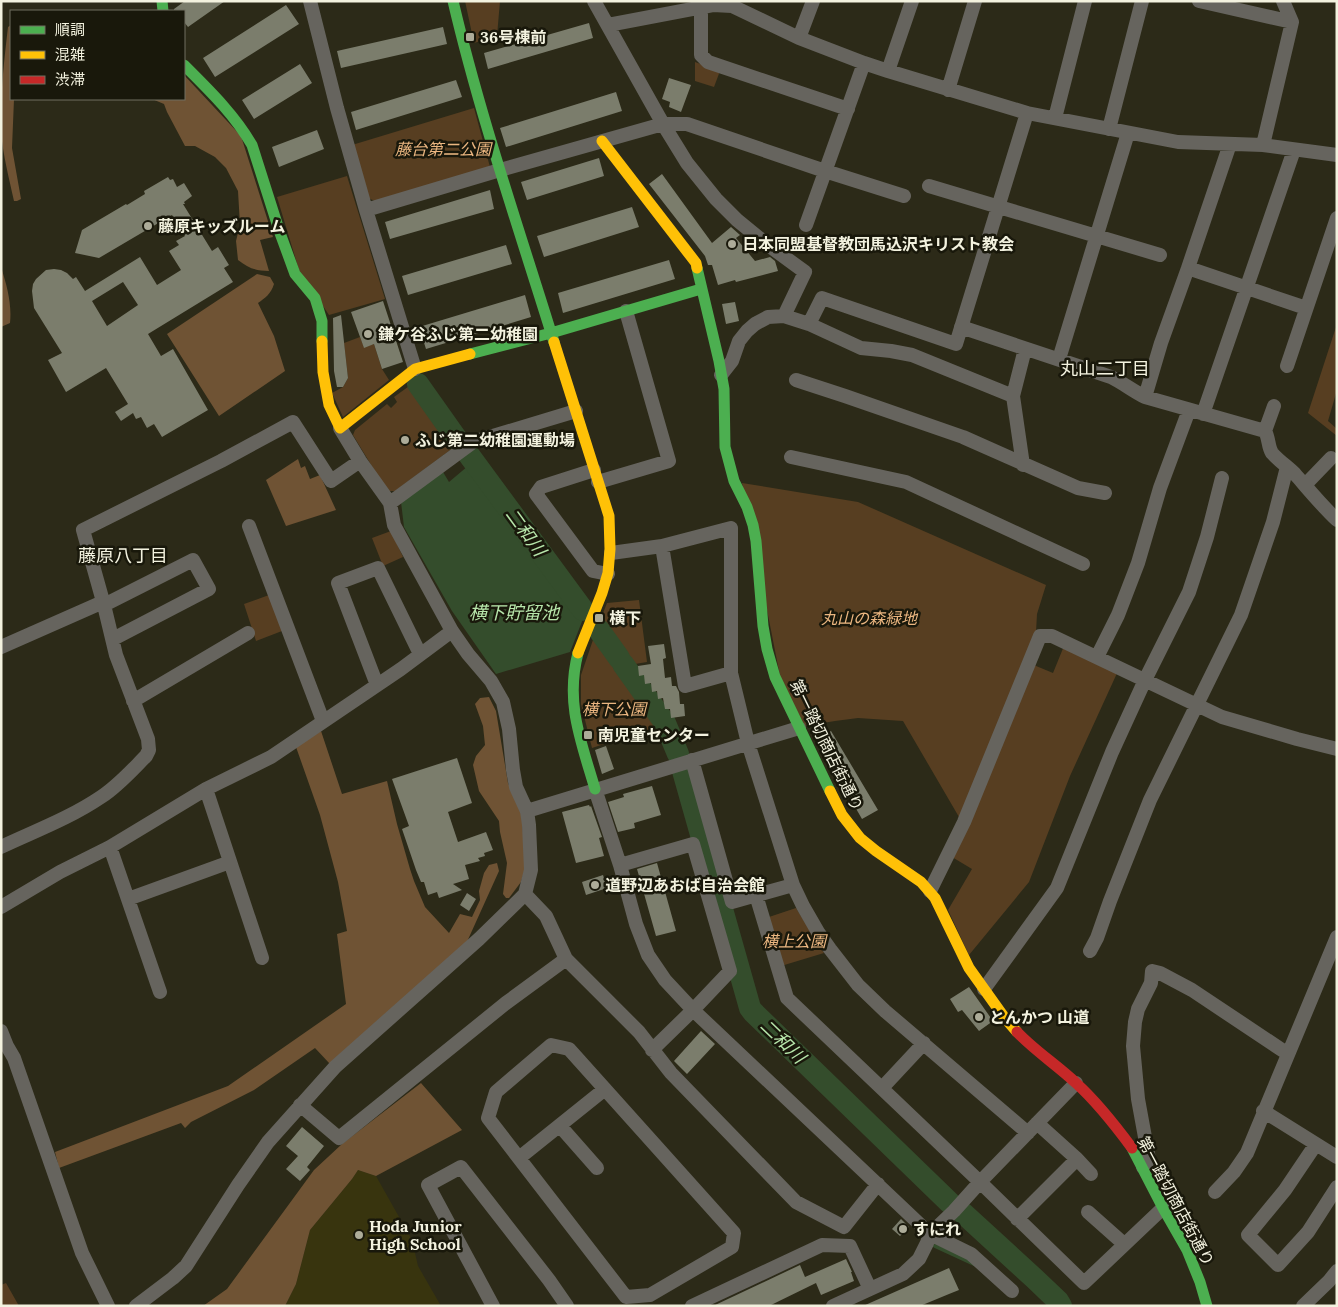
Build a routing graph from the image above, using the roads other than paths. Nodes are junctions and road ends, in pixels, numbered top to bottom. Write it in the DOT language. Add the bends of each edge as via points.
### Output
graph roads {
  1 [pos="310,1"];
  2 [pos="453,1"];
  3 [pos="594,1"];
  4 [pos="813,1"];
  5 [pos="912,1"];
  6 [pos="975,1"];
  7 [pos="1085,1"];
  8 [pos="1142,1"];
  9 [pos="1199,1"];
  10 [pos="1283,1"];
  11 [pos="701,7"];
  12 [pos="1292,22"];
  13 [pos="608,25"];
  14 [pos="799,38"];
  15 [pos="864,63"];
  16 [pos="185,66"];
  17 [pos="888,71"];
  18 [pos="948,90"];
  19 [pos="848,109"];
  20 [pos="1027,113"];
  21 [pos="1055,118"];
  22 [pos="663,124"];
  23 [pos="1109,130"];
  24 [pos="1128,133"];
  25 [pos="602,141"];
  26 [pos="1230,144"];
  27 [pos="1263,145"];
  28 [pos="1294,150"];
  29 [pos="1337,155"];
  30 [pos="500,170"];
  31 [pos="826,171"];
  32 [pos="929,186"];
  33 [pos="904,196"];
  34 [pos="998,206"];
  35 [pos="366,210"];
  36 [pos="1337,218"];
  37 [pos="806,225"];
  38 [pos="1096,236"];
  39 [pos="1160,256"];
  40 [pos="1188,268"];
  41 [pos="1247,288"];
  42 [pos="701,289"];
  43 [pos="1306,308"];
  44 [pos="626,311"];
  45 [pos="784,316"];
  46 [pos="809,324"];
  47 [pos="961,327"];
  48 [pos="551,333"];
  49 [pos="1026,349"];
  50 [pos="1059,359"];
  51 [pos="1287,366"];
  52 [pos="415,369"];
  53 [pos="721,376"];
  54 [pos="796,380"];
  55 [pos="1013,396"];
  56 [pos="1145,397"];
  57 [pos="1274,406"];
  58 [pos="1189,410"];
  59 [pos="576,411"];
  60 [pos="1203,414"];
  61 [pos="340,428"];
  62 [pos="1265,431"];
  63 [pos="791,458"];
  64 [pos="1331,458"];
  65 [pos="360,461"];
  66 [pos="1023,464"];
  67 [pos="1287,467"];
  68 [pos="596,476"];
  69 [pos="1222,478"];
  70 [pos="1304,485"];
  71 [pos="1105,493"];
  72 [pos="390,503"];
  73 [pos="1337,520"];
  74 [pos="249,526"];
  75 [pos="662,546"];
  76 [pos="611,553"];
  77 [pos="1083,564"];
  78 [pos="608,574"];
  79 [pos="104,604"];
  80 [pos="452,631"];
  81 [pos="248,633"];
  82 [pos="113,639"];
  83 [pos="1,647"];
  84 [pos="420,654"];
  85 [pos="1097,657"];
  86 [pos="731,673"];
  87 [pos="1145,680"];
  88 [pos="377,685"];
  89 [pos="133,700"];
  90 [pos="1198,705"];
  91 [pos="323,721"];
  92 [pos="799,728"];
  93 [pos="748,744"];
  94 [pos="1337,749"];
  95 [pos="685,762"];
  96 [pos="206,789"];
  97 [pos="596,789"];
  98 [pos="527,811"];
  99 [pos="1,847"];
  100 [pos="110,847"];
  101 [pos="230,862"];
  102 [pos="620,865"];
  103 [pos="793,885"];
  104 [pos="930,891"];
  105 [pos="525,894"];
  106 [pos="756,895"];
  107 [pos="128,899"];
  108 [pos="1,907"];
  109 [pos="1337,937"];
  110 [pos="1090,951"];
  111 [pos="262,958"];
  112 [pos="566,959"];
  113 [pos="984,990"];
  114 [pos="160,992"];
  115 [pos="694,1010"];
  116 [pos="1,1031"];
  117 [pos="924,1043"];
  118 [pos="4,1048"];
  119 [pos="652,1050"];
  120 [pos="1288,1054"];
  121 [pos="1076,1083"];
  122 [pos="882,1088"];
  123 [pos="605,1089"];
  124 [pos="300,1105"];
  125 [pos="1263,1111"];
  126 [pos="560,1126"];
  127 [pos="1033,1128"];
  128 [pos="1316,1144"];
  129 [pos="1337,1157"];
  130 [pos="518,1158"];
  131 [pos="1077,1159"];
  132 [pos="1143,1166"];
  133 [pos="596,1168"];
  134 [pos="1091,1174"];
  135 [pos="980,1182"];
  136 [pos="878,1184"];
  137 [pos="1337,1187"];
  138 [pos="1215,1192"];
  139 [pos="1163,1208"];
  140 [pos="1088,1212"];
  141 [pos="1017,1219"];
  142 [pos="930,1234"];
  143 [pos="1124,1244"];
  144 [pos="1337,1270"];
  145 [pos="870,1289"];
  146 [pos="1012,1291"];
  147 [pos="653,1300"];
  148 [pos="1204,1304"];
  149 [pos="108,1306"];
  150 [pos="136,1306"];
  151 [pos="493,1306"];
  152 [pos="566,1306"];
  153 [pos="692,1306"];
  154 [pos="833,1306"];
  155 [pos="1302,1306"];
  1 -- 35 [label="street"];
  2 -- 30 [label="street"];
  3 -- 13 [label="street"];
  4 -- 14 [label="street"];
  5 -- 17 [label="street"];
  6 -- 18 [label="street"];
  7 -- 21 [label="street"];
  8 -- 23 [label="street"];
  9 -- 12 [label="street"];
  10 -- 12 [label="street"];
  11 -- 13 [label="street"];
  11 -- 14 [label="street" via="732,6"];
  11 -- 19 [label="street" via="701,55 708,62"];
  12 -- 27 [label="street"];
  13 -- 22 [label="street"];
  14 -- 15 [label="street"];
  15 -- 17 [label="street"];
  15 -- 19 [label="street"];
  16 -- 61 [label="street" via="235,118 252,145 295,274 315,298 322,321 323,372 329,405"];
  17 -- 18 [label="street"];
  18 -- 20 [label="street"];
  19 -- 31 [label="street"];
  20 -- 21 [label="street"];
  20 -- 34 [label="street"];
  21 -- 23 [label="street"];
  22 -- 25 [label="street"];
  22 -- 31 [label="street" via="687,124"];
  22 -- 45 [label="street" via="687,163 716,200 805,272"];
  23 -- 24 [label="street"];
  24 -- 26 [label="street" via="1178,142"];
  24 -- 38 [label="street"];
  25 -- 30 [label="street"];
  25 -- 42 [label="street, 第一踏切商店街通り" via="696,263"];
  26 -- 27 [label="street"];
  26 -- 40 [label="street"];
  27 -- 28 [label="street"];
  28 -- 29 [label="street"];
  28 -- 41 [label="street"];
  30 -- 35 [label="street"];
  30 -- 48 [label="street"];
  31 -- 33 [label="street"];
  31 -- 37 [label="street"];
  32 -- 34 [label="street"];
  34 -- 38 [label="street"];
  34 -- 47 [label="street"];
  35 -- 52 [label="street"];
  36 -- 43 [label="street"];
  38 -- 39 [label="street"];
  38 -- 50 [label="street"];
  40 -- 41 [label="street"];
  40 -- 56 [label="street"];
  41 -- 43 [label="street"];
  41 -- 60 [label="street"];
  42 -- 44 [label="street"];
  42 -- 53 [label="street, 第一踏切商店街通り"];
  43 -- 51 [label="street"];
  44 -- 48 [label="street"];
  44 -- 68 [label="street" via="670,461"];
  45 -- 46 [label="street"];
  45 -- 53 [label="street" via="768,317 747,331"];
  46 -- 47 [label="street" via="822,298 956,344"];
  46 -- 55 [label="street" via="861,348 912,355"];
  47 -- 49 [label="street"];
  48 -- 52 [label="street"];
  48 -- 59 [label="street"];
  49 -- 50 [label="street"];
  49 -- 55 [label="street"];
  50 -- 56 [label="street" via="1111,377"];
  52 -- 61 [label="street"];
  53 -- 92 [label="street, 第一踏切商店街通り" via="725,447 734,481 753,524 767,649 775,677"];
  54 -- 66 [label="street" via="963,437"];
  55 -- 66 [label="street"];
  56 -- 58 [label="street"];
  57 -- 62 [label="street"];
  58 -- 60 [label="street"];
  58 -- 85 [label="street" via="1160,488 1138,562 1118,615"];
  59 -- 68 [label="street"];
  59 -- 72 [label="street" via="473,442"];
  60 -- 62 [label="street"];
  61 -- 65 [label="street"];
  62 -- 67 [label="street" via="1270,451"];
  63 -- 77 [label="street" via="906,482"];
  64 -- 70 [label="street"];
  65 -- 72 [label="street"];
  65 -- 79 [label="street" via="331,481 293,422 83,530"];
  66 -- 71 [label="street" via="1078,488"];
  67 -- 70 [label="street"];
  67 -- 90 [label="street" via="1273,522 1241,615"];
  68 -- 76 [label="street" via="609,516"];
  68 -- 78 [label="street" via="541,487 536,494 593,571"];
  69 -- 87 [label="street" via="1189,592"];
  70 -- 73 [label="street"];
  72 -- 80 [label="street" via="394,525"];
  74 -- 91 [label="street"];
  75 -- 76 [label="street"];
  75 -- 86 [label="street" via="685,686"];
  75 -- 86 [label="street" via="731,528"];
  76 -- 78 [label="street"];
  78 -- 97 [label="street" via="574,666 572,688 572,704"];
  79 -- 82 [label="street"];
  79 -- 82 [label="street" via="194,560 209,589"];
  79 -- 83 [label="street"];
  80 -- 84 [label="street"];
  80 -- 98 [label="street" via="491,681 503,702 516,787"];
  81 -- 89 [label="street"];
  82 -- 89 [label="street"];
  84 -- 88 [label="street"];
  84 -- 88 [label="street" via="378,568 338,584"];
  85 -- 87 [label="street"];
  85 -- 104 [label="street" via="1052,636 1040,636 964,822"];
  86 -- 93 [label="street"];
  87 -- 90 [label="street"];
  87 -- 113 [label="street" via="1057,888"];
  88 -- 91 [label="street"];
  89 -- 99 [label="street" via="148,738 146,756 102,797"];
  90 -- 94 [label="street" via="1222,717"];
  90 -- 110 [label="street" via="1150,800"];
  91 -- 96 [label="street" via="271,757"];
  92 -- 93 [label="street"];
  92 -- 104 [label="street, 第一踏切商店街通り" via="842,815 854,831 867,845"];
  93 -- 95 [label="street"];
  93 -- 103 [label="street"];
  95 -- 97 [label="street"];
  95 -- 106 [label="street" via="732,902"];
  96 -- 100 [label="street"];
  96 -- 101 [label="street"];
  97 -- 98 [label="street"];
  97 -- 102 [label="street"];
  98 -- 105 [label="street" via="531,870"];
  100 -- 107 [label="street"];
  100 -- 108 [label="street"];
  101 -- 107 [label="street"];
  101 -- 111 [label="street"];
  102 -- 115 [label="street" via="648,955 665,980"];
  102 -- 115 [label="street" via="693,844 730,971"];
  103 -- 106 [label="street"];
  103 -- 117 [label="street" via="818,932 858,985"];
  104 -- 113 [label="street, 第一踏切商店街通り" via="969,968"];
  105 -- 112 [label="street" via="546,916"];
  105 -- 124 [label="street" via="335,1067"];
  106 -- 122 [label="street" via="787,998"];
  107 -- 114 [label="street"];
  109 -- 120 [label="street"];
  112 -- 119 [label="street" via="639,1032"];
  112 -- 124 [label="street" via="506,1003 339,1138"];
  113 -- 121 [label="street, 第一踏切商店街通り" via="1025,1040"];
  115 -- 119 [label="street"];
  115 -- 136 [label="street"];
  116 -- 118 [label="street"];
  117 -- 122 [label="street"];
  117 -- 127 [label="street"];
  118 -- 149 [label="street" via="14,1058 82,1253"];
  119 -- 136 [label="street" via="796,1202 844,1226"];
  120 -- 125 [label="street"];
  120 -- 132 [label="street" via="1192,990 1152,971 1149,990 1138,1009 1133,1046 1149,1159"];
  121 -- 127 [label="street"];
  121 -- 132 [label="street, 第一踏切商店街通り" via="1119,1130"];
  122 -- 135 [label="street"];
  123 -- 126 [label="street"];
  123 -- 130 [label="street" via="569,1049 551,1044 496,1092 488,1118"];
  123 -- 147 [label="street" via="734,1233 732,1248"];
  124 -- 150 [label="street" via="268,1142 186,1266"];
  125 -- 128 [label="street"];
  125 -- 138 [label="street" via="1247,1153"];
  126 -- 130 [label="street"];
  126 -- 133 [label="street"];
  127 -- 131 [label="street"];
  127 -- 135 [label="street"];
  128 -- 129 [label="street"];
  128 -- 137 [label="street" via="1248,1236 1278,1265 1308,1232"];
  130 -- 147 [label="street" via="626,1297"];
  131 -- 134 [label="street"];
  131 -- 141 [label="street"];
  132 -- 139 [label="street, 第一踏切商店街通り"];
  135 -- 141 [label="street"];
  135 -- 142 [label="street"];
  136 -- 142 [label="street"];
  139 -- 143 [label="street"];
  139 -- 148 [label="street, 第一踏切商店街通り" via="1200,1282"];
  140 -- 143 [label="street"];
  141 -- 143 [label="street" via="1084,1283"];
  142 -- 145 [label="street" via="919,1258 903,1274"];
  142 -- 146 [label="street" via="971,1254"];
  144 -- 155 [label="street"];
  145 -- 153 [label="street" via="850,1246 822,1245"];
  145 -- 154 [label="street"];
  151 -- 152 [label="street" via="428,1185 461,1167"];
}
